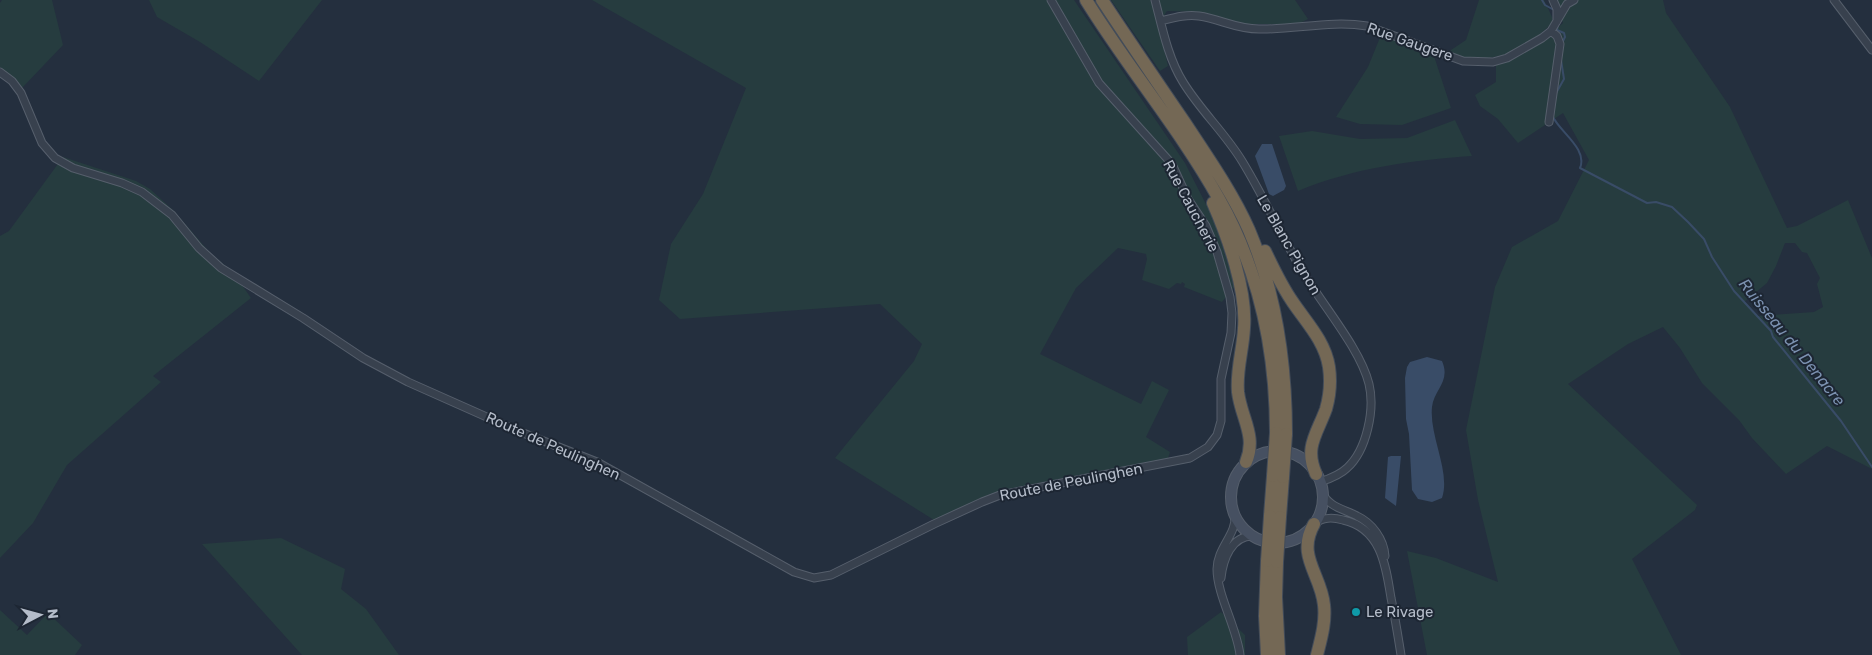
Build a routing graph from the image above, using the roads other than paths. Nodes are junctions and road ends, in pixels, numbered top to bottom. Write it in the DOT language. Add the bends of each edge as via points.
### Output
graph roads {
  1 [pos="1051,0"];
  2 [pos="1086,0"];
  3 [pos="1102,0"];
  4 [pos="1155,0"];
  5 [pos="1553,0"];
  6 [pos="1574,0"];
  7 [pos="1834,0"];
  8 [pos="1161,21"];
  9 [pos="1557,21"];
  10 [pos="1551,31"];
  11 [pos="1872,50"];
  12 [pos="0,72"];
  13 [pos="1153,76"];
  14 [pos="1144,86"];
  15 [pos="1549,122"];
  16 [pos="1281,434"];
  17 [pos="1186,460"];
  18 [pos="1246,462"];
  19 [pos="1320,483"];
  20 [pos="1234,515"];
  21 [pos="1314,524"];
  22 [pos="1254,536"];
  23 [pos="1272,561"];
  24 [pos="1386,569"];
  25 [pos="1221,588"];
  26 [pos="1240,655"];
  27 [pos="1267,655"];
  28 [pos="1279,655"];
  29 [pos="1317,655"];
  30 [pos="1401,655"];
  1 -- 17 [label="street, Rue Caucherie" via="1102,87 1172,164 1188,199 1211,236 1228,289 1232,322 1221,379 1219,429 1208,447"];
  2 -- 14 [label="highway"];
  3 -- 13 [label="highway"];
  4 -- 8 [label="street, Le Blanc Pignon"];
  5 -- 9 [label="street"];
  6 -- 9 [label="street, Rue Gaugere" via="1567,4"];
  7 -- 11 [label="street"];
  8 -- 10 [label="street, Rue Gaugere" via="1200,16 1261,30 1356,24 1463,61 1484,62 1507,58"];
  8 -- 19 [label="street, Le Blanc Pignon" via="1183,82 1242,162 1284,242 1354,350 1367,376 1371,413 1359,452 1342,472"];
  9 -- 10 [label="street, Rue Gaugere"];
  10 -- 15 [label="street" via="1560,44"];
  12 -- 17 [label="street, Route de Peulinghen" via="19,90 42,143 55,158 139,190 172,215 199,248 221,268 363,358 408,382 518,431 597,462 801,575 818,578 831,575 994,497"];
  13 -- 16 [label="highway" via="1230,192 1259,257 1281,342 1286,392"];
  13 -- 19 [label="highway" via="1224,172 1245,207 1280,281 1325,352 1329,393 1311,450 1311,460"];
  14 -- 16 [label="highway" via="1210,183 1239,241 1257,290 1270,344"];
  14 -- 18 [label="highway" via="1213,204 1240,285 1245,323 1238,385 1251,441"];
  16 -- 23 [label="highway, bridge"];
  18 -- 19 [label="street" via="1263,453 1282,451 1310,464"];
  18 -- 20 [label="street" via="1232,487"];
  19 -- 21 [label="street" via="1320,511"];
  19 -- 24 [label="street" via="1327,501 1358,516 1374,530 1384,547"];
  20 -- 22 [label="street"];
  20 -- 25 [label="street" via="1234,528 1218,560"];
  21 -- 22 [label="street" via="1299,537 1286,542 1267,542"];
  21 -- 24 [label="street" via="1320,519 1332,518 1362,527 1377,544"];
  21 -- 29 [label="highway" via="1308,536 1307,552 1325,612"];
  22 -- 25 [label="street" via="1241,538 1229,551 1222,569"];
  23 -- 27 [label="highway" via="1265,616"];
  23 -- 28 [label="highway"];
  24 -- 30 [label="street"];
  25 -- 26 [label="street"];
}
